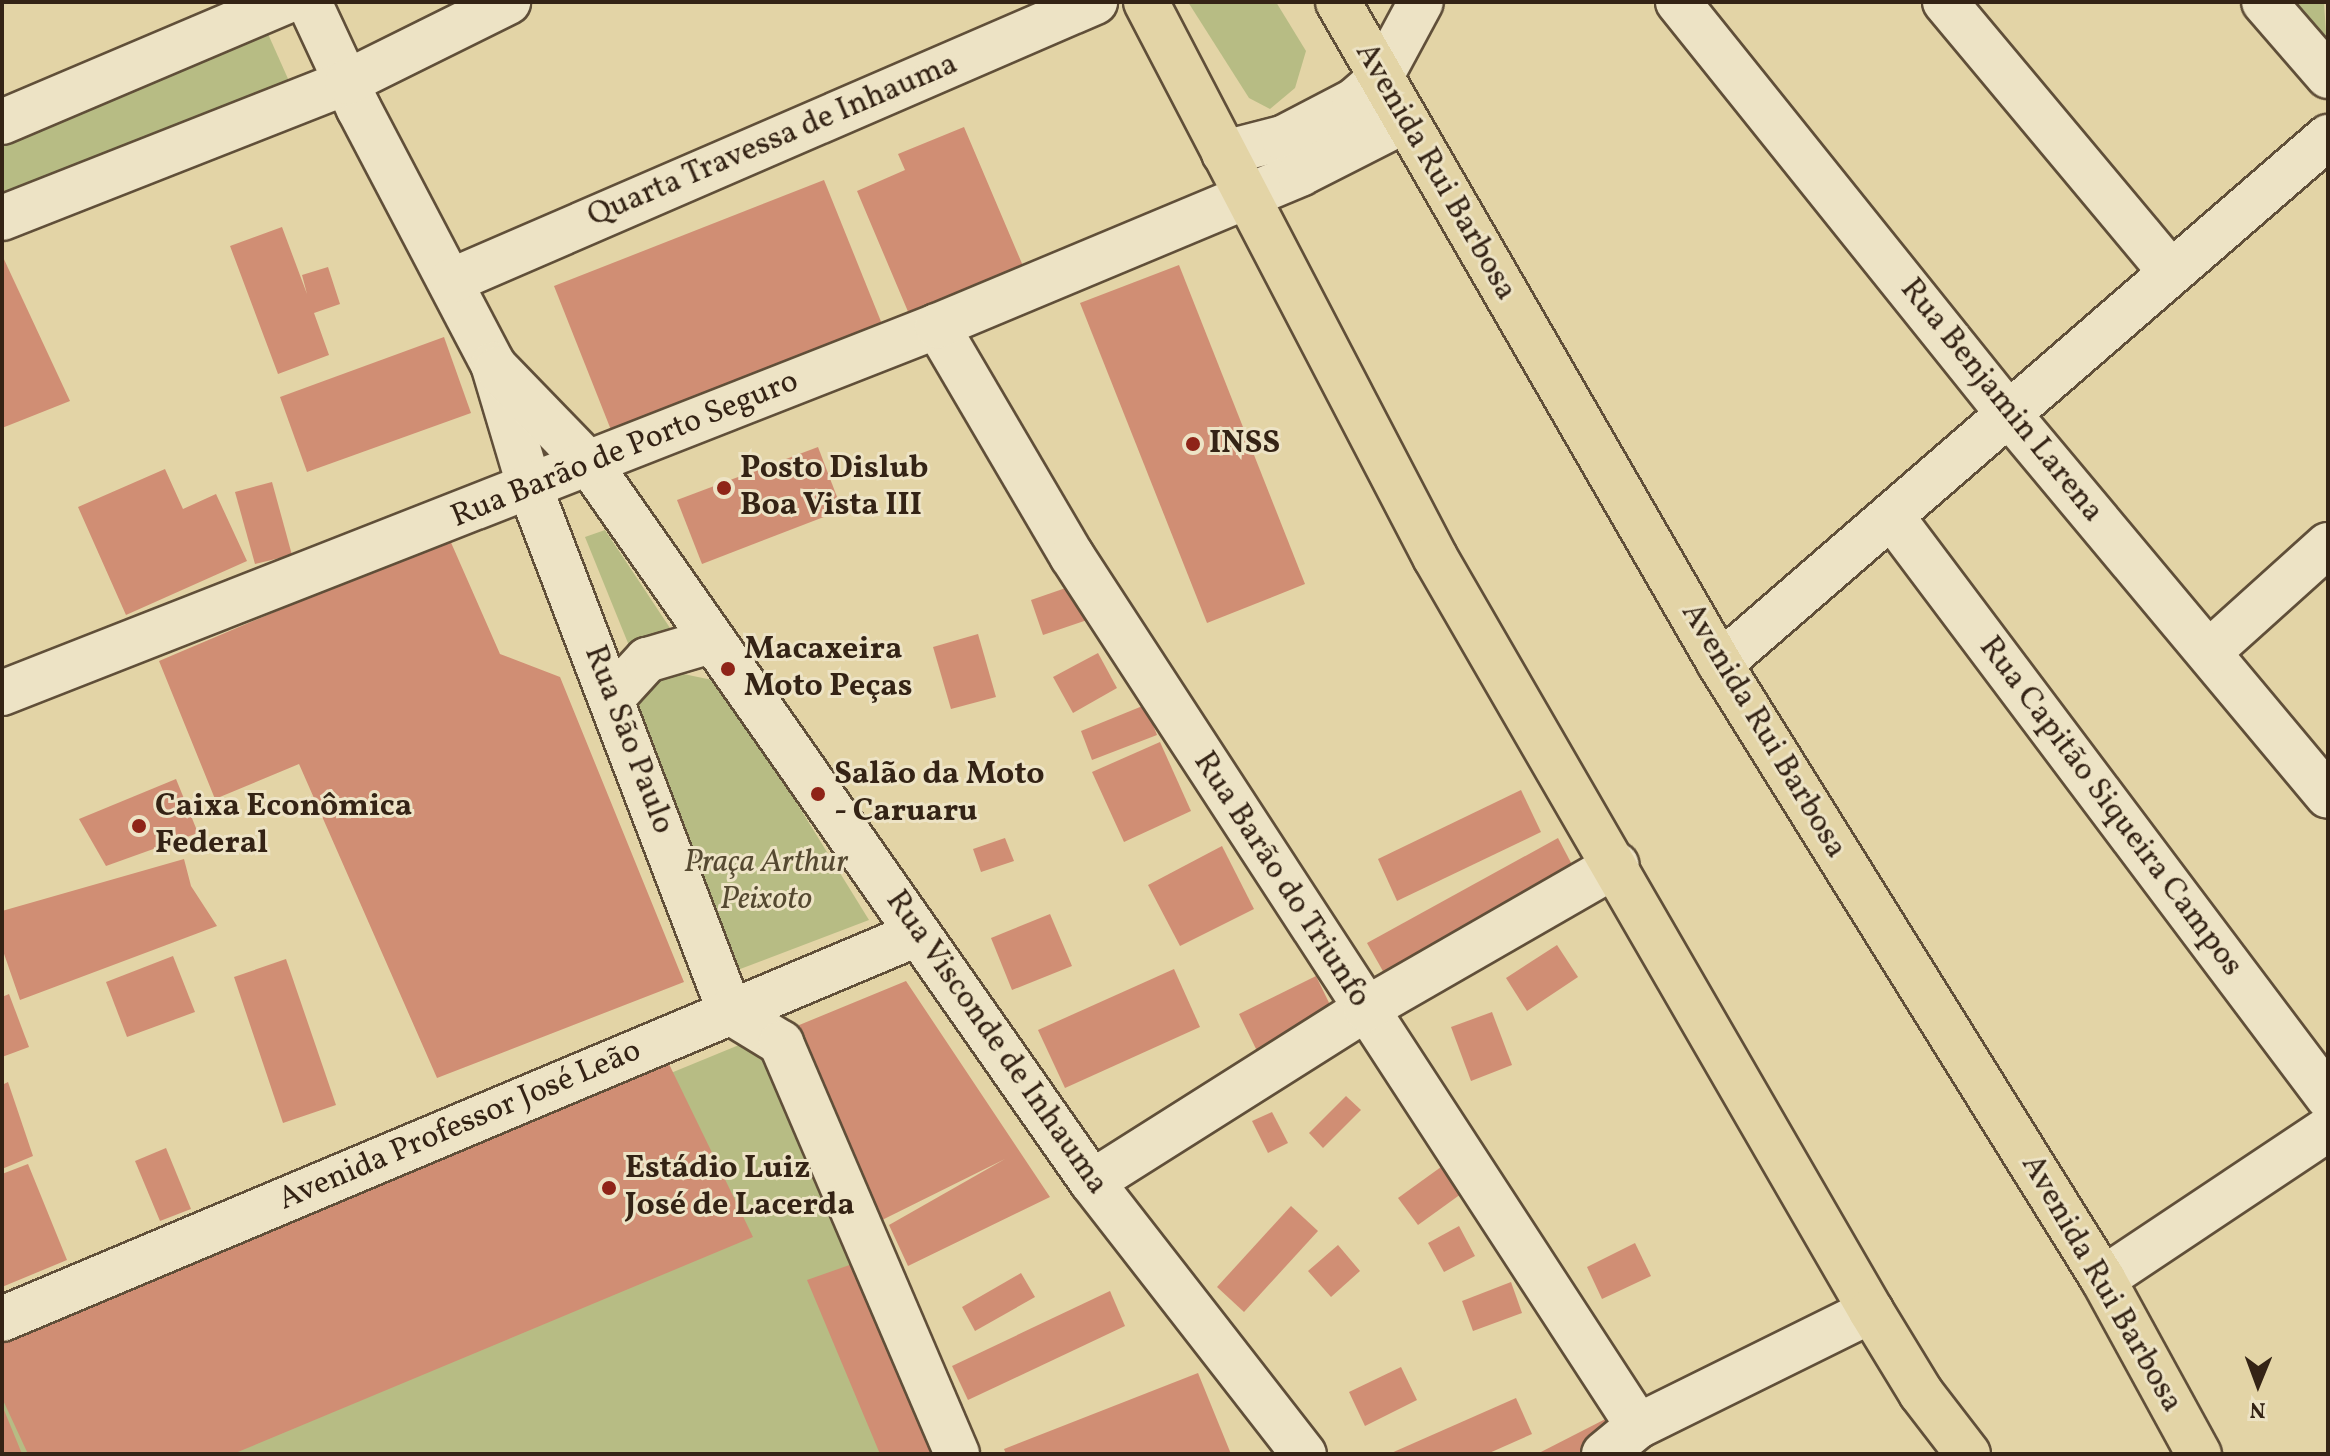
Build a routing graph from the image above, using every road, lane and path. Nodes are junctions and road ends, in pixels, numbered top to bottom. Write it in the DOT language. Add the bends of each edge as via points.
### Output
graph roads {
  1 [pos="285,2"];
  2 [pos="309,2"];
  3 [pos="508,2"];
  4 [pos="1095,2"];
  5 [pos="1146,2"];
  6 [pos="1338,2"];
  7 [pos="1421,2"];
  8 [pos="1678,2"];
  9 [pos="1945,2"];
  10 [pos="2264,2"];
  11 [pos="2328,76"];
  12 [pos="1380,78"];
  13 [pos="347,82"];
  14 [pos="1404,121"];
  15 [pos="2,122"];
  16 [pos="2328,137"];
  17 [pos="1224,153"];
  18 [pos="1244,196"];
  19 [pos="2,218"];
  20 [pos="2171,272"];
  21 [pos="451,281"];
  22 [pos="937,326"];
  23 [pos="493,364"];
  24 [pos="2007,412"];
  25 [pos="591,466"];
  26 [pos="530,488"];
  27 [pos="1892,517"];
  28 [pos="2328,545"];
  29 [pos="711,641"];
  30 [pos="2209,652"];
  31 [pos="1720,664"];
  32 [pos="2,693"];
  33 [pos="612,698"];
  34 [pos="2328,796"];
  35 [pos="1616,865"];
  36 [pos="917,934"];
  37 [pos="1366,1009"];
  38 [pos="730,1012"];
  39 [pos="2328,1097"];
  40 [pos="2328,1129"];
  41 [pos="1092,1182"];
  42 [pos="2103,1279"];
  43 [pos="1871,1311"];
  44 [pos="2,1319"];
  45 [pos="1638,1426"];
  46 [pos="957,1454"];
  47 [pos="1304,1454"];
  48 [pos="1604,1454"];
  49 [pos="1968,1454"];
  50 [pos="2199,1454"];
  1 -- 15 [label="street"];
  2 -- 13 [label="street"];
  3 -- 13 [label="street"];
  4 -- 21 [label="street, Quarta Travessa de Inhauma"];
  5 -- 17 [label="main road"];
  6 -- 12 [label="main road, Avenida Rui Barbosa"];
  7 -- 12 [label="street"];
  8 -- 24 [label="street, Rua Benjamin Larena"];
  9 -- 20 [label="street"];
  10 -- 11 [label="street"];
  12 -- 14 [label="main road, Avenida Rui Barbosa"];
  12 -- 17 [label="street" via="1328,118 1283,138"];
  13 -- 19 [label="street"];
  13 -- 21 [label="street"];
  14 -- 18 [label="street, Rua Barão de Porto Seguro"];
  14 -- 31 [label="main road, Avenida Rui Barbosa"];
  16 -- 20 [label="street"];
  17 -- 18 [label="main road"];
  18 -- 22 [label="street, Rua Barão de Porto Seguro"];
  18 -- 35 [label="main road" via="1435,557"];
  20 -- 24 [label="street"];
  21 -- 23 [label="street"];
  22 -- 25 [label="street, Rua Barão de Porto Seguro"];
  22 -- 37 [label="street, Rua Barão do Triunfo" via="1072,556"];
  23 -- 25 [label="street, Rua Visconde de Inhauma"];
  23 -- 26 [label="street, Rua São Paulo"];
  24 -- 27 [label="street"];
  24 -- 30 [label="street, Rua Benjamin Larena"];
  25 -- 26 [label="street, Rua Barão de Porto Seguro"];
  25 -- 29 [label="street, Rua Visconde de Inhauma"];
  26 -- 32 [label="street, Rua Barão de Porto Seguro"];
  26 -- 33 [label="street, Rua São Paulo"];
  27 -- 31 [label="street"];
  27 -- 39 [label="street, Rua Capitão Siqueira Campos"];
  28 -- 30 [label="street"];
  29 -- 33 [label="street" via="647,660"];
  29 -- 36 [label="street, Rua Visconde de Inhauma"];
  30 -- 34 [label="street, Rua Benjamin Larena"];
  31 -- 42 [label="main road, Avenida Rui Barbosa"];
  33 -- 38 [label="street, Rua São Paulo"];
  35 -- 37 [label="street"];
  35 -- 43 [label="main road"];
  36 -- 38 [label="street, Avenida Professor José Leão"];
  36 -- 41 [label="street, Rua Visconde de Inhauma"];
  37 -- 41 [label="street"];
  37 -- 45 [label="street, Rua Barão do Triunfo"];
  38 -- 44 [label="street, Avenida Professor José Leão"];
  38 -- 46 [label="street" via="781,1043"];
  40 -- 42 [label="street"];
  41 -- 47 [label="street, Rua Visconde de Inhauma"];
  42 -- 50 [label="main road, Avenida Rui Barbosa"];
  43 -- 45 [label="street"];
  43 -- 49 [label="main road" via="1921,1393"];
  45 -- 48 [label="street"];
}
